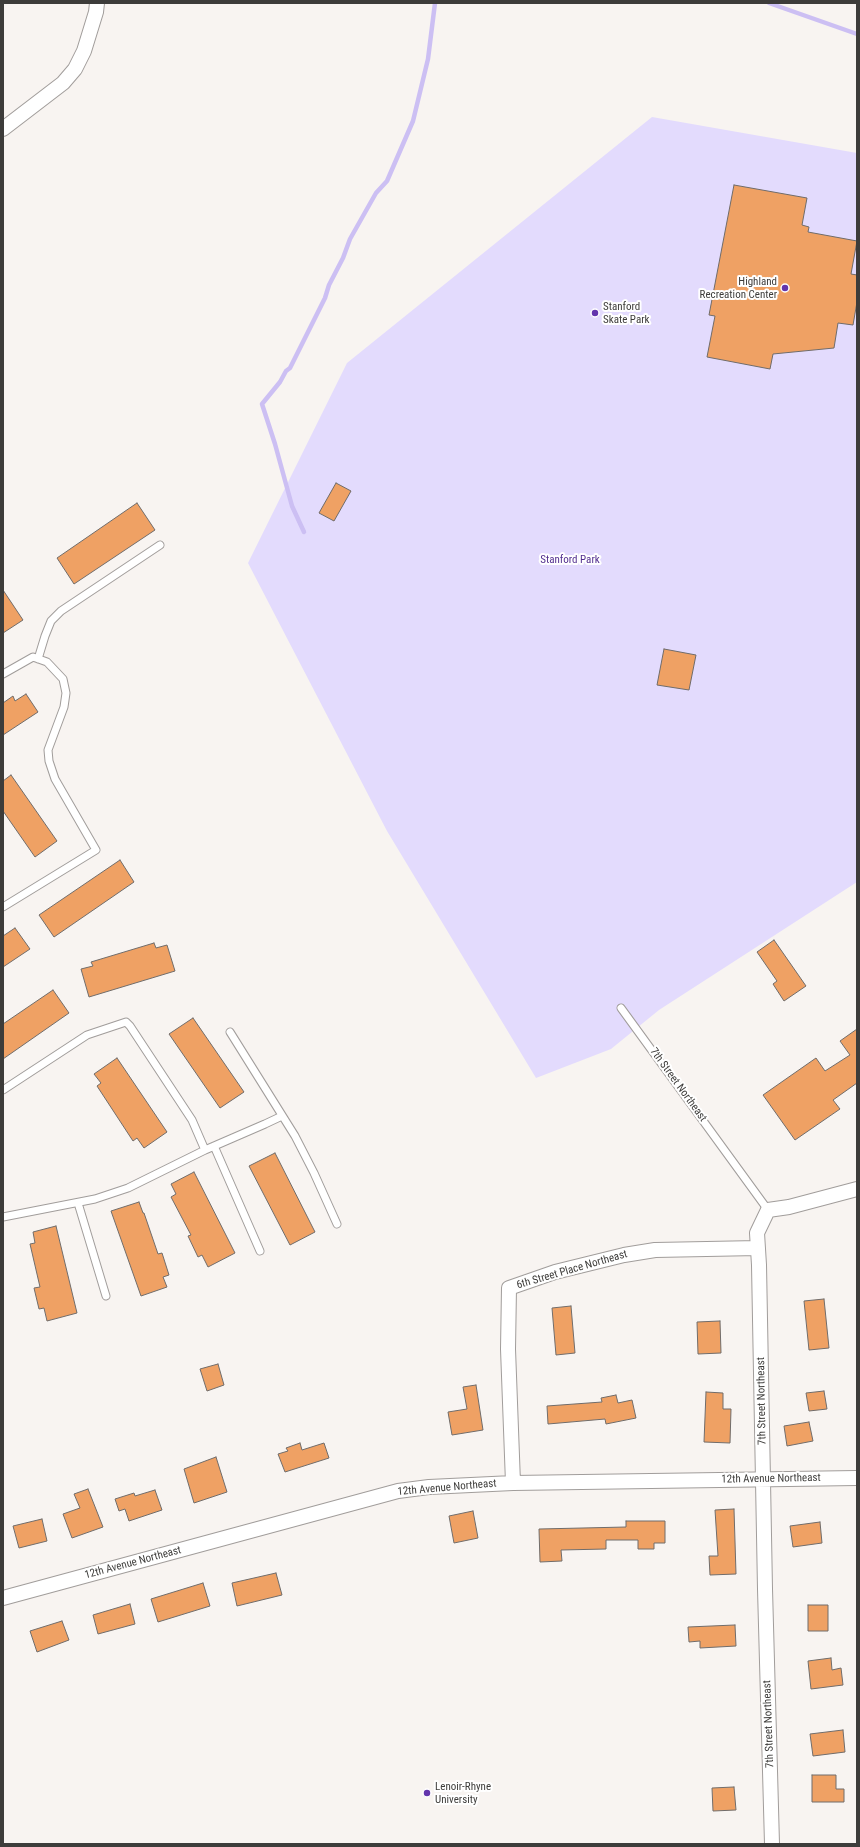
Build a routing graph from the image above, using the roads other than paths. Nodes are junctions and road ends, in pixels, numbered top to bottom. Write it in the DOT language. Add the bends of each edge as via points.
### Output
graph roads {
  1 [pos="97,3"];
  2 [pos="3,129"];
  3 [pos="160,544"];
  4 [pos="38,659"];
  5 [pos="3,674"];
  6 [pos="3,907"];
  7 [pos="622,1008"];
  8 [pos="230,1032"];
  9 [pos="3,1090"];
  10 [pos="282,1116"];
  11 [pos="214,1146"];
  12 [pos="205,1150"];
  13 [pos="857,1189"];
  14 [pos="78,1203"];
  15 [pos="768,1210"];
  16 [pos="3,1217"];
  17 [pos="337,1224"];
  18 [pos="758,1248"];
  19 [pos="260,1251"];
  20 [pos="106,1296"];
  21 [pos="857,1478"];
  22 [pos="764,1479"];
  23 [pos="513,1483"];
  24 [pos="3,1598"];
  25 [pos="772,1844"];
  1 -- 2 [label="street" via="88,38 75,69 63,83"];
  3 -- 4 [label="lane" via="61,611 52,621"];
  4 -- 5 [label="lane" via="33,657"];
  4 -- 6 [label="lane" via="54,668 66,686 64,707 48,750 52,773 96,850"];
  7 -- 15 [label="lane, 7th Street Northeast"];
  8 -- 10 [label="lane"];
  9 -- 12 [label="lane" via="87,1035 126,1022 192,1120"];
  10 -- 11 [label="lane"];
  10 -- 17 [label="lane" via="314,1173"];
  11 -- 12 [label="lane"];
  11 -- 19 [label="lane"];
  12 -- 14 [label="lane" via="128,1188"];
  13 -- 15 [label="street"];
  14 -- 16 [label="lane"];
  14 -- 20 [label="lane"];
  15 -- 18 [label="street, 7th Street Northeast" via="757,1233"];
  18 -- 22 [label="street, 7th Street Northeast"];
  18 -- 23 [label="street, 6th Street Place Northeast" via="655,1250 624,1254 555,1272 509,1288 508,1349"];
  21 -- 22 [label="street, 12th Avenue Northeast"];
  22 -- 23 [label="street, 12th Avenue Northeast"];
  22 -- 25 [label="street, 7th Street Northeast"];
  23 -- 24 [label="street, 12th Avenue Northeast" via="398,1491"];
}
